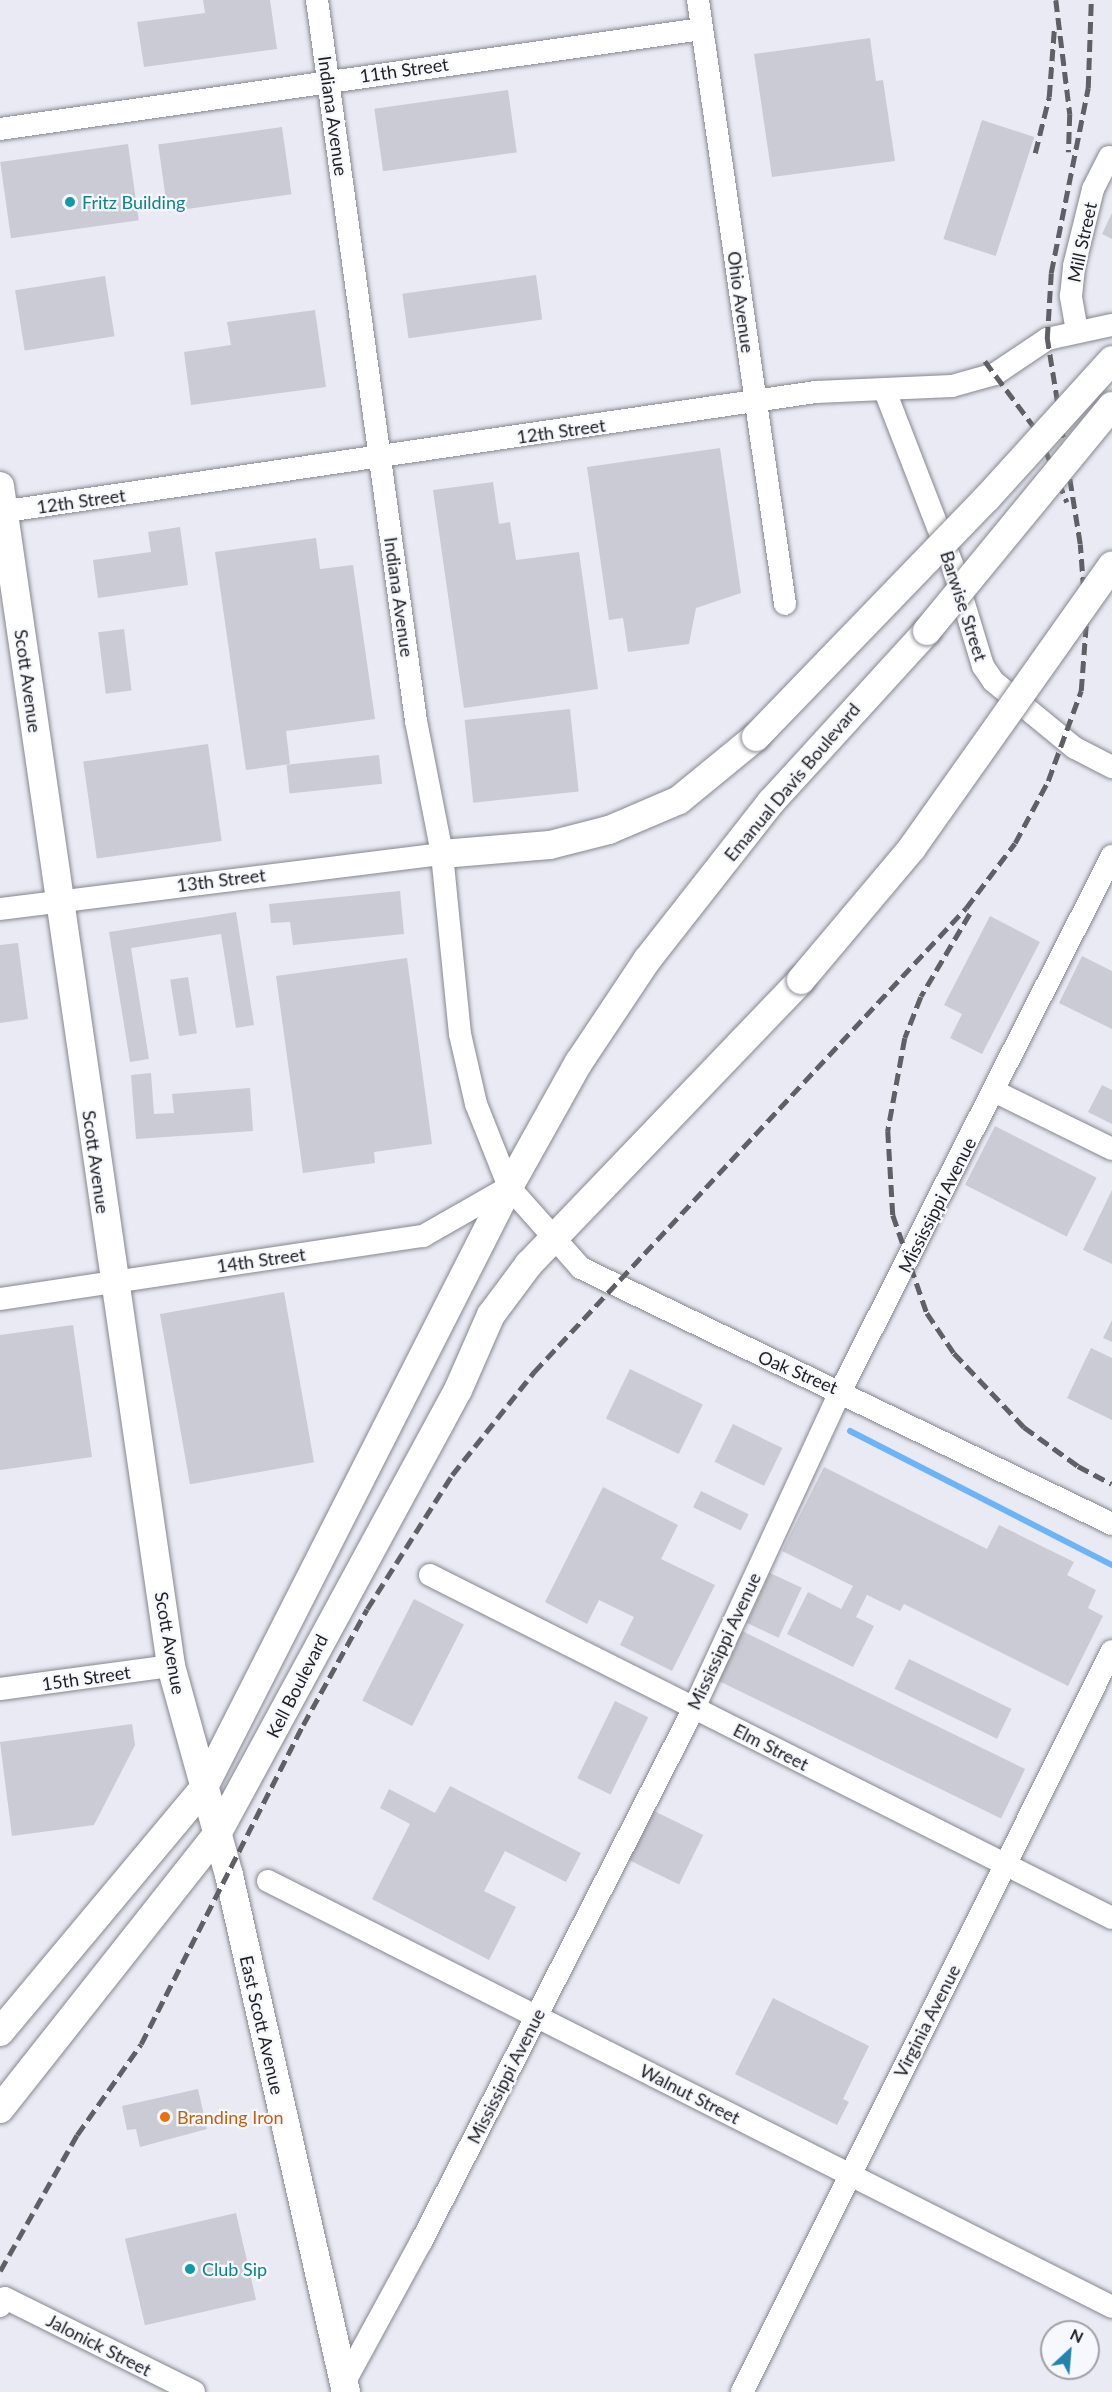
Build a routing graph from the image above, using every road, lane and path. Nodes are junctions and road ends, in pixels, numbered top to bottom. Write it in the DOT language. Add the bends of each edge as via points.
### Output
graph roads {
  1 [pos="316,0"];
  2 [pos="698,0"];
  3 [pos="702,28"];
  4 [pos="328,81"];
  5 [pos="0,129"];
  6 [pos="1109,157"];
  7 [pos="1112,325"];
  8 [pos="1077,331"];
  9 [pos="1112,360"];
  10 [pos="885,391"];
  11 [pos="756,402"];
  12 [pos="1112,406"];
  13 [pos="380,457"];
  14 [pos="1,503"];
  15 [pos="1112,566"];
  16 [pos="785,604"];
  17 [pos="1109,758"];
  18 [pos="442,854"];
  19 [pos="1112,856"];
  20 [pos="59,900"];
  21 [pos="0,909"];
  22 [pos="994,1091"];
  23 [pos="1112,1149"];
  24 [pos="509,1187"];
  25 [pos="555,1239"];
  26 [pos="113,1282"];
  27 [pos="0,1299"];
  28 [pos="841,1390"];
  29 [pos="1112,1524"];
  30 [pos="430,1575"];
  31 [pos="1112,1650"];
  32 [pos="171,1666"];
  33 [pos="0,1689"];
  34 [pos="694,1708"];
  35 [pos="203,1789"];
  36 [pos="217,1834"];
  37 [pos="1005,1864"];
  38 [pos="268,1881"];
  39 [pos="1112,1918"];
  40 [pos="537,2015"];
  41 [pos="0,2032"];
  42 [pos="0,2109"];
  43 [pos="850,2176"];
  44 [pos="2,2302"];
  45 [pos="1112,2307"];
  46 [pos="345,2387"];
  47 [pos="194,2392"];
  48 [pos="742,2392"];
  1 -- 4 [label="street, Indiana Avenue"];
  2 -- 3 [label="street, Ohio Avenue"];
  3 -- 4 [label="street, 11th Street"];
  3 -- 11 [label="street, Ohio Avenue"];
  4 -- 5 [label="street, 11th Street"];
  4 -- 13 [label="street, Indiana Avenue"];
  6 -- 8 [label="street, Mill Street" via="1093,189 1074,266 1071,296"];
  7 -- 8 [label="street, 12th Street"];
  8 -- 10 [label="street, 12th Street" via="1047,339 995,374 952,386"];
  9 -- 18 [label="main road, bridge" via="987,498 756,737 679,800 609,830 550,845"];
  10 -- 11 [label="street, 12th Street" via="816,392"];
  10 -- 17 [label="street, Barwise Street" via="952,564 982,666 993,681 1075,748"];
  11 -- 13 [label="street, 12th Street"];
  11 -- 16 [label="street, Ohio Avenue"];
  12 -- 24 [label="main road, Emanual Davis Boulevard, bridge" via="927,631 771,802 647,960 579,1062"];
  13 -- 14 [label="street, 12th Street"];
  13 -- 18 [label="street, Indiana Avenue" via="416,721"];
  14 -- 20 [label="main road, Scott Avenue"];
  15 -- 25 [label="main road, bridge" via="912,848 801,980"];
  18 -- 20 [label="street, 13th Street"];
  18 -- 24 [label="street, Indiana Avenue" via="460,1034 476,1104"];
  19 -- 22 [label="street, Mississippi Avenue"];
  20 -- 21 [label="street, 13th Street"];
  20 -- 26 [label="main road, Scott Avenue"];
  22 -- 23 [label="street"];
  22 -- 28 [label="street, Mississippi Avenue"];
  24 -- 25 [label="street, Oak Street"];
  24 -- 26 [label="street, 14th Street" via="423,1236"];
  24 -- 35 [label="main road, Kell Boulevard"];
  25 -- 28 [label="street, Oak Street" via="581,1268 726,1341"];
  25 -- 36 [label="main road, Kell Boulevard" via="529,1264 491,1315 458,1390"];
  26 -- 27 [label="street, 14th Street"];
  26 -- 32 [label="main road, Scott Avenue"];
  28 -- 29 [label="street, Oak Street"];
  28 -- 34 [label="street, Mississippi Avenue"];
  30 -- 34 [label="street, Elm Street"];
  31 -- 37 [label="street, Virginia Avenue"];
  32 -- 33 [label="street, 15th Street"];
  32 -- 35 [label="main road, Scott Avenue"];
  34 -- 37 [label="street, Elm Street"];
  34 -- 40 [label="street, Mississippi Avenue"];
  35 -- 36 [label="main road, Scott Avenue"];
  35 -- 41 [label="main road, Kell Boulevard"];
  36 -- 42 [label="main road, Kell Boulevard"];
  36 -- 46 [label="main road, East Scott Avenue"];
  37 -- 39 [label="street, Elm Street"];
  37 -- 43 [label="street, Virginia Avenue"];
  38 -- 40 [label="street, Walnut Street"];
  40 -- 43 [label="street, Walnut Street"];
  40 -- 46 [label="street, Mississippi Avenue"];
  43 -- 45 [label="street, Walnut Street"];
  43 -- 48 [label="street, Virginia Avenue"];
  44 -- 47 [label="street, Jalonick Street"];
}
